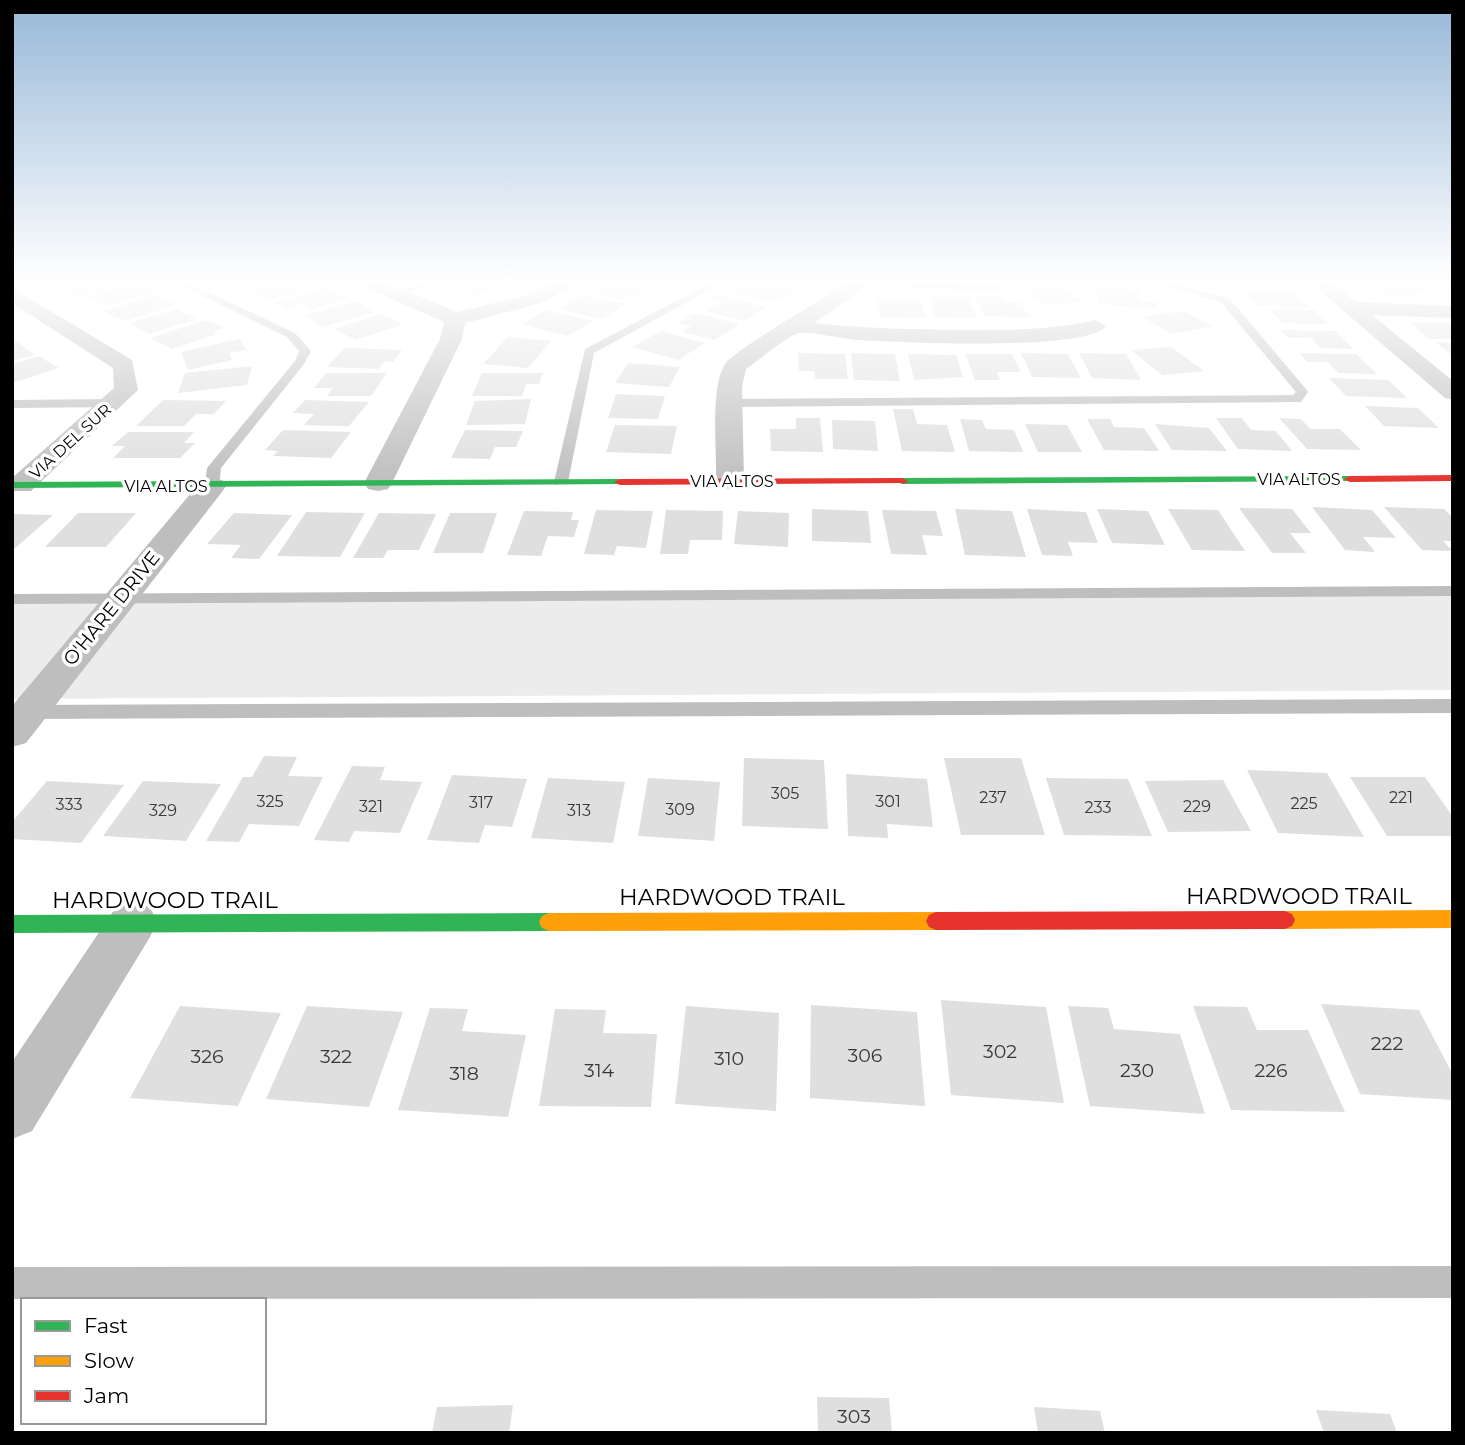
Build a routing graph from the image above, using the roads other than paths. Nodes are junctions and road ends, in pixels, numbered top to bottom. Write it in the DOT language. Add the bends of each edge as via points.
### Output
graph roads {
  1 [pos="99,349"];
  2 [pos="304,349"];
  3 [pos="446,349"];
  4 [pos="592,349"];
  5 [pos="759,349"];
  6 [pos="1266,349"];
  7 [pos="1402,349"];
  8 [pos="1453,393"];
  9 [pos="112,403"];
  10 [pos="730,403"];
  11 [pos="12,404"];
  12 [pos="1453,478"];
  13 [pos="730,481"];
  14 [pos="561,482"];
  15 [pos="378,483"];
  16 [pos="17,485"];
  17 [pos="212,486"];
  18 [pos="1453,591"];
  19 [pos="12,598"];
  20 [pos="119,598"];
  21 [pos="1453,706"];
  22 [pos="18,719"];
  23 [pos="1453,919"];
  24 [pos="133,922"];
  25 [pos="12,924"];
  26 [pos="12,1111"];
  27 [pos="1453,1282"];
  28 [pos="12,1283"];
  1 -- 9 [label="street, VIA DEL SUR" via="124,365 126,390"];
  2 -- 17 [label="lane" via="300,362 214,468"];
  3 -- 15 [label="street"];
  4 -- 14 [label="lane"];
  5 -- 10 [label="street" via="735,366"];
  6 -- 10 [label="lane" via="1302,392 1297,399"];
  7 -- 8 [label="street"];
  9 -- 11 [label="lane"];
  9 -- 16 [label="street, VIA DEL SUR"];
  10 -- 13 [label="street"];
  12 -- 13 [label="street, VIA ALTOS"];
  13 -- 14 [label="street, VIA ALTOS"];
  14 -- 15 [label="street, VIA ALTOS"];
  15 -- 17 [label="street, VIA ALTOS"];
  16 -- 17 [label="street, VIA ALTOS"];
  17 -- 20 [label="street, O'HARE DRIVE"];
  18 -- 20 [label="lane"];
  19 -- 20 [label="lane"];
  20 -- 22 [label="street, O'HARE DRIVE"];
  21 -- 22 [label="lane"];
  23 -- 24 [label="street, HARDWOOD TRAIL"];
  24 -- 25 [label="street, HARDWOOD TRAIL"];
  24 -- 26 [label="street"];
  27 -- 28 [label="lane"];
}
